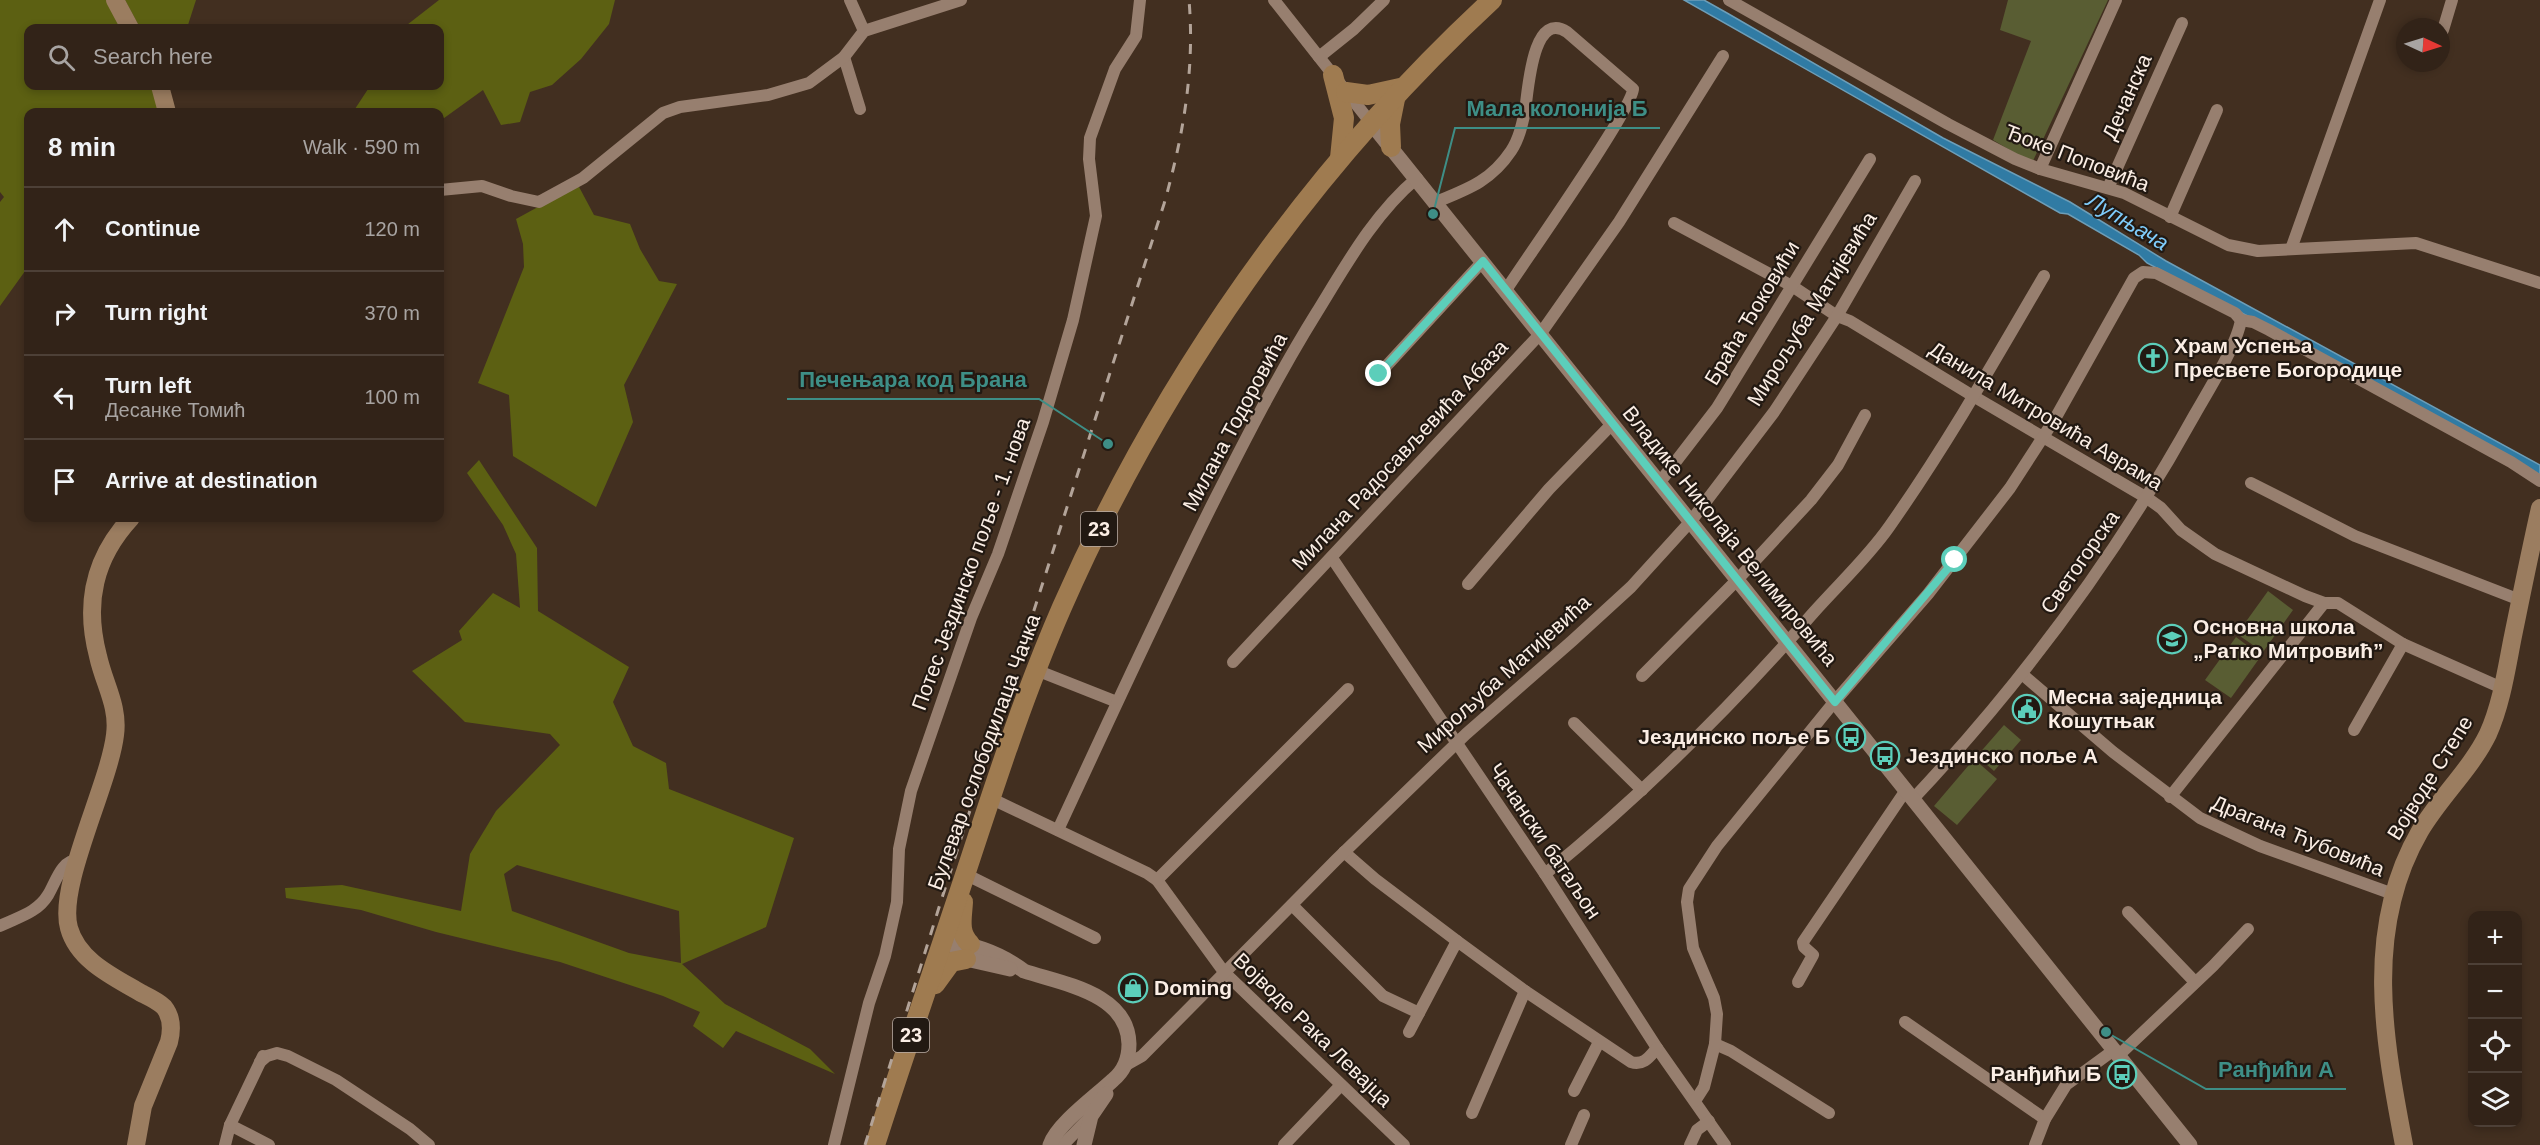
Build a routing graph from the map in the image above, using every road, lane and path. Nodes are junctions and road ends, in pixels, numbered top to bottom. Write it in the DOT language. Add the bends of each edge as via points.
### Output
graph roads {
  1 [pos="115,0"];
  2 [pos="850,0"];
  3 [pos="958,0"];
  4 [pos="1140,0"];
  5 [pos="1274,0"];
  6 [pos="1384,0"];
  7 [pos="1492,0"];
  8 [pos="1729,0"];
  9 [pos="2116,0"];
  10 [pos="2380,0"];
  11 [pos="2452,0"];
  12 [pos="2447,18"];
  13 [pos="2182,22"];
  14 [pos="128,24"];
  15 [pos="864,31"];
  16 [pos="1723,56"];
  17 [pos="844,57"];
  18 [pos="1319,57"];
  19 [pos="1333,75"];
  20 [pos="161,90"];
  21 [pos="1398,91"];
  22 [pos="1346,92"];
  23 [pos="166,108"];
  24 [pos="860,109"];
  25 [pos="2217,110"];
  26 [pos="1371,123"];
  27 [pos="1389,145"];
  28 [pos="1344,154"];
  29 [pos="1870,159"];
  30 [pos="2040,169"];
  31 [pos="1417,178"];
  32 [pos="1915,181"];
  33 [pos="2108,189"];
  34 [pos="444,190"];
  35 [pos="1436,202"];
  36 [pos="2170,217"];
  37 [pos="1674,223"];
  38 [pos="2291,249"];
  39 [pos="1483,261"];
  40 [pos="2044,276"];
  41 [pos="2540,283"];
  42 [pos="1792,286"];
  43 [pos="1506,290"];
  44 [pos="1837,316"];
  45 [pos="2241,320"];
  46 [pos="1541,333"];
  47 [pos="1379,374"];
  48 [pos="1973,396"];
  49 [pos="1865,415"];
  50 [pos="1613,423"];
  51 [pos="2044,436"];
  52 [pos="2540,481"];
  53 [pos="1660,482"];
  54 [pos="2251,483"];
  55 [pos="2147,498"];
  56 [pos="2540,508"];
  57 [pos="1691,521"];
  58 [pos="127,522"];
  59 [pos="1332,558"];
  60 [pos="1738,579"];
  61 [pos="1468,584"];
  62 [pos="2520,600"];
  63 [pos="2324,603"];
  64 [pos="1788,643"];
  65 [pos="2403,644"];
  66 [pos="1233,662"];
  67 [pos="1036,670"];
  68 [pos="2022,674"];
  69 [pos="1642,676"];
  70 [pos="2502,688"];
  71 [pos="1348,689"];
  72 [pos="1117,702"];
  73 [pos="1835,702"];
  74 [pos="1574,723"];
  75 [pos="2354,730"];
  76 [pos="1456,743"];
  77 [pos="1642,790"];
  78 [pos="1910,795"];
  79 [pos="2170,797"];
  80 [pos="990,798"];
  81 [pos="1058,830"];
  82 [pos="1344,852"];
  83 [pos="78,860"];
  84 [pos="1545,874"];
  85 [pos="1157,880"];
  86 [pos="963,881"];
  87 [pos="2393,894"];
  88 [pos="1292,905"];
  89 [pos="2127,912"];
  90 [pos="2,925"];
  91 [pos="2248,929"];
  92 [pos="1095,938"];
  93 [pos="1458,940"];
  94 [pos="945,942"];
  95 [pos="968,952"];
  96 [pos="1224,972"];
  97 [pos="1798,982"];
  98 [pos="2195,982"];
  99 [pos="926,991"];
  100 [pos="1525,991"];
  101 [pos="1419,1013"];
  102 [pos="1905,1022"];
  103 [pos="1409,1032"];
  104 [pos="1599,1042"];
  105 [pos="1715,1044"];
  106 [pos="1657,1048"];
  107 [pos="2116,1053"];
  108 [pos="1126,1065"];
  109 [pos="1113,1081"];
  110 [pos="1341,1085"];
  111 [pos="1574,1091"];
  112 [pos="1695,1101"];
  113 [pos="1472,1113"];
  114 [pos="1829,1113"];
  115 [pos="1584,1115"];
  116 [pos="1091,1116"];
  117 [pos="2045,1119"];
  118 [pos="1709,1121"];
  119 [pos="230,1125"];
  120 [pos="1054,1144"];
  121 [pos="136,1145"];
  122 [pos="225,1145"];
  123 [pos="269,1145"];
  124 [pos="429,1145"];
  125 [pos="834,1145"];
  126 [pos="875,1145"];
  127 [pos="1084,1145"];
  128 [pos="1284,1145"];
  129 [pos="1404,1145"];
  130 [pos="1571,1145"];
  131 [pos="1690,1145"];
  132 [pos="1725,1145"];
  133 [pos="2035,1145"];
  134 [pos="2190,1145"];
  135 [pos="2404,1145"];
  1 -- 14 [label="main road"];
  2 -- 15 [label="street"];
  3 -- 15 [label="street"];
  4 -- 125 [label="street, Потес Јездинско поље - 1. нова" via="1136,36 1115,69 1090,138 1096,216 1073,320 998,554 971,618 911,791 899,849 899,885 892,924"];
  5 -- 18 [label="street"];
  6 -- 18 [label="street"];
  7 -- 21 [label="main road, Булевар ослободилаца Чачка / 23"];
  8 -- 30 [label="street, Ђоке Поповића" via="1956,129"];
  9 -- 30 [label="street"];
  10 -- 38 [label="street"];
  11 -- 12 [label="street"];
  13 -- 33 [label="street, Дечанска"];
  15 -- 17 [label="street"];
  16 -- 46 [label="street, Милана Радосављевића Абаза" via="1619,222"];
  17 -- 24 [label="street"];
  17 -- 34 [label="street" via="809,83 768,95 680,107 663,113 583,178 539,202 482,186"];
  18 -- 19 [label="street"];
  19 -- 22 [label="street"];
  19 -- 28 [label="main road" via="1344,118"];
  20 -- 23 [label="main road"];
  21 -- 22 [label="main road" via="1368,95"];
  21 -- 26 [label="main road, Булевар ослободилаца Чачка / 23"];
  21 -- 27 [label="main road"];
  22 -- 26 [label="street"];
  25 -- 36 [label="street"];
  26 -- 27 [label="street, Владике Николаја Велимировића"];
  26 -- 28 [label="main road, Булевар ослободилаца Чачка / 23"];
  27 -- 28 [label="main road" via="1363,144"];
  27 -- 31 [label="street, Владике Николаја Велимировића"];
  28 -- 67 [label="main road, Булевар ослободилаца Чачка / 23" via="1240,290 1185,374 1110,507"];
  29 -- 42 [label="street, Браћа Ђоковићи"];
  30 -- 33 [label="street, Ђоке Поповића"];
  31 -- 35 [label="street, Владике Николаја Велимировића"];
  31 -- 72 [label="street, Милана Тодоровића" via="1392,201 1361,243 1279,376 1154,620"];
  32 -- 44 [label="street, Мирољуба Матијевића"];
  33 -- 36 [label="street, Ђоке Поповића"];
  35 -- 39 [label="street, Владике Николаја Велимировића"];
  35 -- 43 [label="street" via="1481,183 1513,149 1536,51 1551,29 1567,32 1633,89 1607,138"];
  36 -- 38 [label="street, Ђоке Поповића" via="2237,248"];
  37 -- 42 [label="street, Данила Митровића Аврама"];
  38 -- 41 [label="street, Ђоке Поповића" via="2416,243"];
  39 -- 43 [label="street, Владике Николаја Велимировића"];
  39 -- 47 [label="street"];
  40 -- 48 [label="street"];
  42 -- 44 [label="street, Данила Митровића Аврама"];
  42 -- 53 [label="street, Браћа Ђоковићи" via="1717,408"];
  43 -- 46 [label="street, Владике Николаја Велимировића"];
  44 -- 48 [label="street, Данила Митровића Аврама"];
  44 -- 57 [label="street, Мирољуба Матијевића" via="1774,412"];
  45 -- 51 [label="street" via="2235,313 2163,276 2143,272 2131,283"];
  45 -- 52 [label="street" via="2269,330"];
  45 -- 55 [label="street, Светогорска" via="2221,365"];
  46 -- 50 [label="street, Владике Николаја Велимировића"];
  46 -- 59 [label="street, Милана Радосављевића Абаза"];
  48 -- 51 [label="street, Данила Митровића Аврама"];
  48 -- 64 [label="street" via="1888,528"];
  49 -- 60 [label="street" via="1819,490"];
  50 -- 53 [label="street, Владике Николаја Велимировића"];
  50 -- 61 [label="street"];
  51 -- 55 [label="street, Данила Митровића Аврама"];
  51 -- 73 [label="street" via="2010,488 1935,586"];
  53 -- 57 [label="street, Владике Николаја Велимировића"];
  54 -- 62 [label="street" via="2355,536"];
  55 -- 63 [label="street, Данила Митровића Аврама" via="2181,530 2215,554"];
  55 -- 68 [label="street, Светогорска" via="2093,581"];
  56 -- 62 [label="main road, Војводе Степе"];
  57 -- 60 [label="street, Владике Николаја Велимировића"];
  57 -- 76 [label="street, Мирољуба Матијевића" via="1636,582"];
  58 -- 83 [label="main road" via="103,556 96,578 93,623 98,657 114,702 116,734 109,768"];
  59 -- 66 [label="street, Милана Радосављевића Абаза"];
  59 -- 76 [label="street, Чачански батаљон"];
  60 -- 64 [label="street, Владике Николаја Велимировића"];
  60 -- 69 [label="street"];
  62 -- 70 [label="main road, Војводе Степе"];
  63 -- 65 [label="street, Данила Митровића Аврама" via="2344,607"];
  63 -- 79 [label="street"];
  64 -- 73 [label="street, Владике Николаја Велимировића"];
  64 -- 77 [label="street" via="1696,740"];
  65 -- 70 [label="street, Данила Митровића Аврама"];
  65 -- 75 [label="street"];
  67 -- 72 [label="street"];
  67 -- 80 [label="main road, Булевар ослободилаца Чачка / 23"];
  68 -- 78 [label="street, Светогорска"];
  68 -- 79 [label="street, Драгана Ћубовића"];
  70 -- 87 [label="main road, Војводе Степе" via="2488,734 2421,830"];
  71 -- 85 [label="street"];
  72 -- 81 [label="street, Милана Тодоровића"];
  73 -- 78 [label="street, Владике Николаја Велимировића"];
  73 -- 105 [label="street" via="1717,846 1689,889 1693,948 1717,1014"];
  74 -- 77 [label="street"];
  76 -- 82 [label="street, Мирољуба Матијевића"];
  76 -- 84 [label="street, Чачански батаљон"];
  77 -- 84 [label="street"];
  78 -- 97 [label="street, Светогорска" via="1803,942 1813,955"];
  78 -- 107 [label="street, Владике Николаја Велимировића"];
  79 -- 87 [label="street, Драгана Ћубовића" via="2200,818 2246,841"];
  80 -- 81 [label="street, Војводе Рака Левајца"];
  80 -- 86 [label="main road, Булевар ослободилаца Чачка / 23"];
  81 -- 85 [label="street, Војводе Рака Левајца"];
  82 -- 88 [label="street, Мирољуба Матијевића"];
  82 -- 93 [label="street"];
  83 -- 90 [label="street" via="65,865 42,903"];
  83 -- 121 [label="main road" via="67,911 76,944 107,973 159,1003 171,1022 169,1042 143,1106"];
  84 -- 106 [label="street, Чачански батаљон"];
  85 -- 96 [label="street, Војводе Рака Левајца"];
  86 -- 92 [label="street"];
  86 -- 94 [label="main road, Булевар ослободилаца Чачка / 23"];
  86 -- 95 [label="main road" via="961,929"];
  87 -- 135 [label="main road, Војводе Степе" via="2384,945 2383,1004 2388,1058"];
  88 -- 96 [label="street, Мирољуба Матијевића"];
  88 -- 101 [label="street" via="1383,996"];
  89 -- 98 [label="street"];
  91 -- 98 [label="street"];
  93 -- 100 [label="street"];
  93 -- 101 [label="street"];
  94 -- 95 [label="street"];
  94 -- 99 [label="main road, Булевар ослободилаца Чачка / 23"];
  95 -- 99 [label="main road" via="951,962"];
  95 -- 108 [label="street" via="1015,964 1112,1005 1127,1029"];
  96 -- 108 [label="street, Мирољуба Матијевића" via="1142,1056"];
  96 -- 110 [label="street, Војводе Рака Левајца"];
  98 -- 107 [label="street"];
  99 -- 126 [label="main road, Булевар ослободилаца Чачка / 23"];
  100 -- 104 [label="street"];
  100 -- 113 [label="street"];
  101 -- 103 [label="street"];
  102 -- 117 [label="street"];
  104 -- 106 [label="street" via="1635,1064 1645,1062"];
  104 -- 111 [label="street"];
  105 -- 112 [label="street" via="1704,1088"];
  105 -- 114 [label="street" via="1731,1050"];
  106 -- 112 [label="street, Чачански батаљон"];
  107 -- 117 [label="street" via="2066,1085"];
  107 -- 134 [label="street, Владике Николаја Велимировића"];
  108 -- 109 [label="street, Мирољуба Матијевића"];
  109 -- 116 [label="street"];
  109 -- 120 [label="street, Мирољуба Матијевића" via="1077,1112"];
  110 -- 128 [label="street"];
  110 -- 129 [label="street, Војводе Рака Левајца"];
  112 -- 118 [label="street, Чачански батаљон"];
  115 -- 130 [label="street"];
  116 -- 120 [label="street"];
  116 -- 127 [label="street"];
  117 -- 133 [label="street"];
  118 -- 131 [label="street" via="1697,1130"];
  118 -- 132 [label="street, Чачански батаљон"];
  119 -- 122 [label="street"];
  119 -- 123 [label="street"];
  119 -- 124 [label="street" via="263,1057 277,1053 336,1080"];
}
